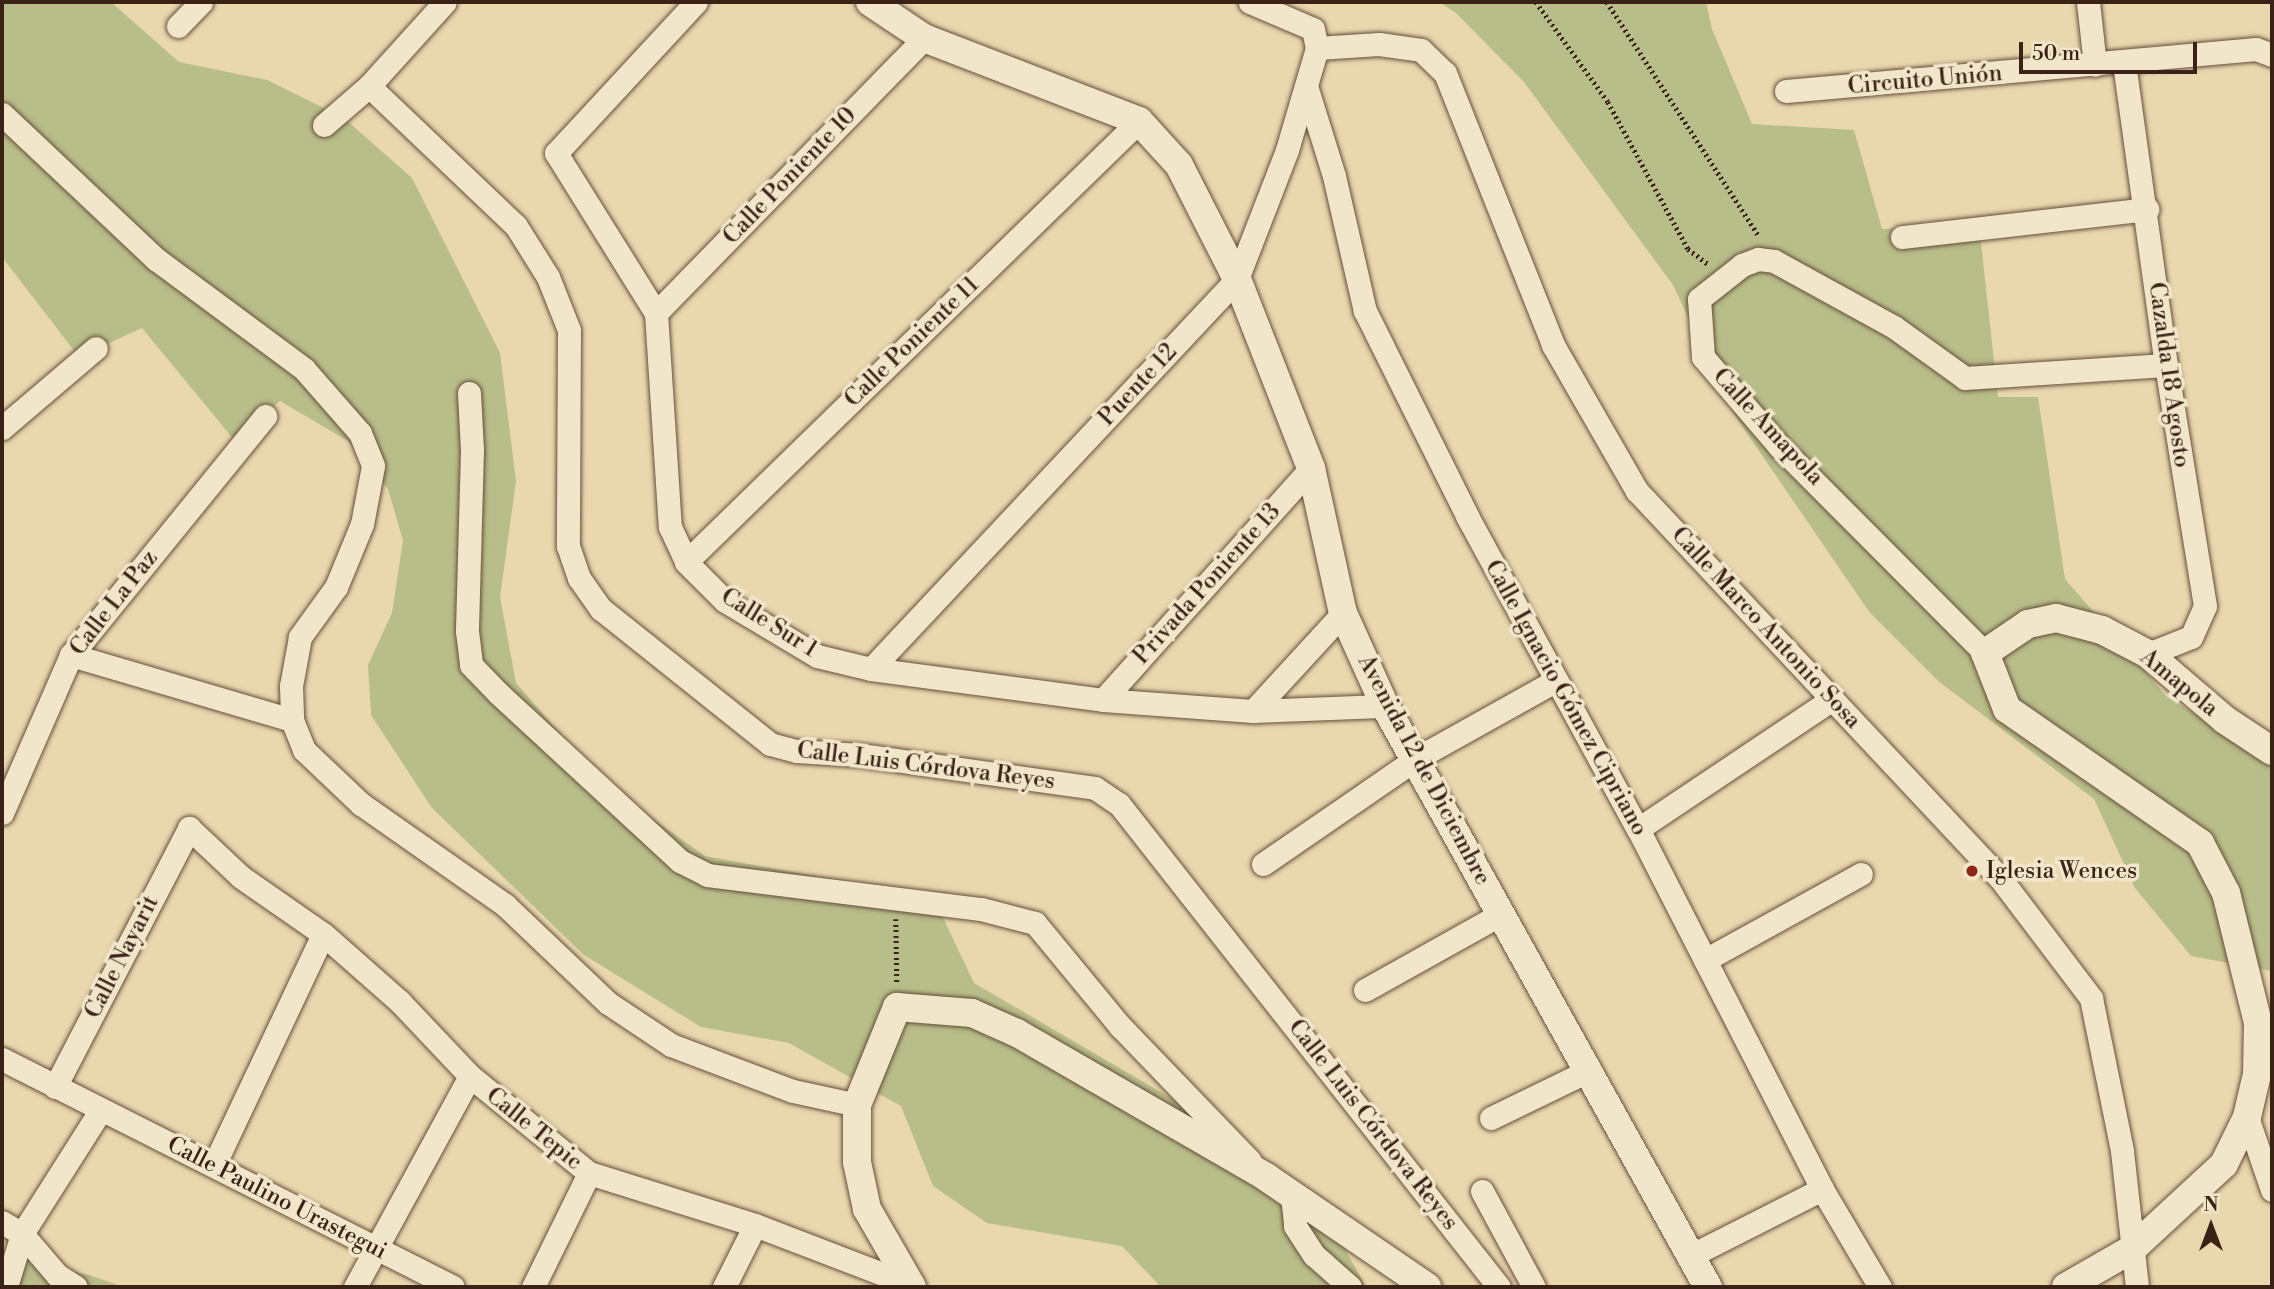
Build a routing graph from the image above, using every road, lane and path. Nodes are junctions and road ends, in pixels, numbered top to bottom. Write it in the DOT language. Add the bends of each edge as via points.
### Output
graph roads {
  1 [pos="201,2"];
  2 [pos="445,2"];
  3 [pos="696,2"];
  4 [pos="870,2"];
  5 [pos="1250,2"];
  6 [pos="1536,2"];
  7 [pos="1607,2"];
  8 [pos="2088,2"];
  9 [pos="178,26"];
  10 [pos="925,38"];
  11 [pos="1317,48"];
  12 [pos="2272,55"];
  13 [pos="2124,63"];
  14 [pos="2095,65"];
  15 [pos="369,86"];
  16 [pos="1306,86"];
  17 [pos="1786,91"];
  18 [pos="2,114"];
  19 [pos="1139,121"];
  20 [pos="324,125"];
  21 [pos="2147,209"];
  22 [pos="1902,237"];
  23 [pos="1774,261"];
  24 [pos="1724,275"];
  25 [pos="1237,279"];
  26 [pos="656,313"];
  27 [pos="96,348"];
  28 [pos="2166,365"];
  29 [pos="469,393"];
  30 [pos="265,416"];
  31 [pos="2,428"];
  32 [pos="1311,468"];
  33 [pos="686,562"];
  34 [pos="1343,614"];
  35 [pos="1994,646"];
  36 [pos="2148,654"];
  37 [pos="71,655"];
  38 [pos="871,669"];
  39 [pos="1555,681"];
  40 [pos="1832,699"];
  41 [pos="1103,700"];
  42 [pos="1385,706"];
  43 [pos="1254,711"];
  44 [pos="292,720"];
  45 [pos="2272,751"];
  46 [pos="1418,758"];
  47 [pos="2,813"];
  48 [pos="189,828"];
  49 [pos="1638,829"];
  50 [pos="1263,864"];
  51 [pos="1861,874"];
  52 [pos="896,897"];
  53 [pos="1500,914"];
  54 [pos="323,934"];
  55 [pos="1705,960"];
  56 [pos="1365,990"];
  57 [pos="892,1016"];
  58 [pos="2,1059"];
  59 [pos="1590,1070"];
  60 [pos="470,1076"];
  61 [pos="55,1087"];
  62 [pos="862,1094"];
  63 [pos="100,1111"];
  64 [pos="2247,1117"];
  65 [pos="1491,1118"];
  66 [pos="214,1165"];
  67 [pos="589,1173"];
  68 [pos="1266,1177"];
  69 [pos="1822,1189"];
  70 [pos="2272,1190"];
  71 [pos="1482,1191"];
  72 [pos="1292,1195"];
  73 [pos="2,1222"];
  74 [pos="755,1225"];
  75 [pos="22,1234"];
  76 [pos="375,1247"];
  77 [pos="2132,1249"];
  78 [pos="1692,1255"];
  79 [pos="877,1280"];
  80 [pos="910,1286"];
  81 [pos="6,1287"];
  82 [pos="76,1287"];
  83 [pos="355,1287"];
  84 [pos="453,1287"];
  85 [pos="533,1287"];
  86 [pos="724,1287"];
  87 [pos="1350,1287"];
  88 [pos="1427,1287"];
  89 [pos="1499,1287"];
  90 [pos="1534,1287"];
  91 [pos="1708,1287"];
  92 [pos="1880,1287"];
  93 [pos="2066,1287"];
  94 [pos="2137,1287"];
  1 -- 9 [label="street"];
  2 -- 15 [label="street"];
  3 -- 26 [label="street, Calle Sur 1" via="556,153"];
  4 -- 10 [label="street, Avenida 12 de Diciembre"];
  5 -- 11 [label="street" via="1313,29"];
  6 -- 24 [label="path" via="1608,102 1688,249"];
  7 -- 23 [label="path"];
  8 -- 14 [label="street"];
  10 -- 19 [label="street, Avenida 12 de Diciembre"];
  10 -- 26 [label="street, Calle Poniente 10"];
  11 -- 16 [label="street, Puente 12"];
  11 -- 40 [label="street, Calle Marco Antonio Sosa" via="1379,44 1421,50 1445,73 1553,345 1637,491"];
  12 -- 13 [label="street, Circuito Unión" via="2256,49"];
  13 -- 14 [label="street, Circuito Unión"];
  13 -- 21 [label="street, Cazalda 18 Agosto"];
  14 -- 17 [label="street, Circuito Unión"];
  15 -- 20 [label="street"];
  15 -- 89 [label="street, Calle Luis Córdova Reyes" via="516,226 548,277 569,330 568,546 579,578 601,609 770,744 1095,788 1119,804"];
  16 -- 25 [label="street, Puente 12" via="1287,150"];
  16 -- 39 [label="street, Calle Ignacio Gómez Cipriano" via="1334,176 1365,311"];
  18 -- 44 [label="street" via="156,259 304,369 360,433 373,466 362,524 337,587 300,637 291,686"];
  19 -- 25 [label="street, Avenida 12 de Diciembre" via="1179,165"];
  19 -- 33 [label="street, Calle Poniente 11"];
  21 -- 22 [label="street"];
  21 -- 28 [label="street, Cazalda 18 Agosto"];
  23 -- 24 [label="street" via="1758,259"];
  23 -- 28 [label="street" via="1894,327 1965,379"];
  24 -- 35 [label="street, Calle Amapola" via="1699,299 1703,357 1779,446"];
  25 -- 32 [label="street, Avenida 12 de Diciembre"];
  25 -- 38 [label="street, Puente 12"];
  26 -- 33 [label="street, Calle Sur 1" via="670,527"];
  27 -- 31 [label="street"];
  28 -- 36 [label="street, Cazalda 18 Agosto" via="2205,606 2191,637"];
  29 -- 52 [label="street" via="467,631 471,665 680,861 707,875 757,884"];
  30 -- 37 [label="street, Calle La Paz"];
  32 -- 34 [label="street, Avenida 12 de Diciembre"];
  32 -- 41 [label="street, Privada Poniente 13"];
  33 -- 38 [label="street, Calle Sur 1" via="725,601 817,656"];
  34 -- 42 [label="street, Avenida 12 de Diciembre"];
  34 -- 43 [label="street"];
  35 -- 36 [label="street, Amapola" via="2028,624 2056,618 2102,630"];
  35 -- 64 [label="street, Calle Amapola" via="2007,709 2200,843 2226,893 2258,1023 2257,1074"];
  36 -- 45 [label="street, Amapola" via="2225,720"];
  37 -- 44 [label="street"];
  37 -- 47 [label="street, Calle La Paz"];
  38 -- 41 [label="street, Calle Sur 1"];
  39 -- 46 [label="street"];
  39 -- 49 [label="street, Calle Ignacio Gómez Cipriano"];
  40 -- 49 [label="street"];
  40 -- 77 [label="street, Calle Marco Antonio Sosa" via="2000,878 2091,998 2122,1151"];
  41 -- 43 [label="street, Calle Sur 1"];
  42 -- 43 [label="street, Calle Sur 1"];
  42 -- 46 [label="street, Avenida 12 de Diciembre"];
  44 -- 62 [label="street" via="304,750 361,804 505,905 608,1003 671,1045 732,1071"];
  46 -- 50 [label="street"];
  46 -- 53 [label="street, Avenida 12 de Diciembre"];
  48 -- 54 [label="street, Calle Tepic" via="241,877"];
  48 -- 61 [label="street, Calle Nayarit"];
  49 -- 55 [label="street, Calle Ignacio Gómez Cipriano"];
  51 -- 55 [label="street"];
  52 -- 57 [label="path"];
  52 -- 68 [label="street" via="981,909 1035,923 1120,1026"];
  53 -- 56 [label="street"];
  53 -- 59 [label="street, Avenida 12 de Diciembre"];
  54 -- 60 [label="street, Calle Tepic" via="400,1002"];
  54 -- 66 [label="street"];
  55 -- 69 [label="street, Calle Ignacio Gómez Cipriano"];
  57 -- 62 [label="street"];
  57 -- 68 [label="street" via="972,1013 1017,1033"];
  58 -- 61 [label="street, Calle Paulino Urastegui"];
  59 -- 65 [label="street"];
  59 -- 78 [label="street, Avenida 12 de Diciembre"];
  60 -- 67 [label="street, Calle Tepic"];
  60 -- 76 [label="street"];
  61 -- 63 [label="street, Calle Paulino Urastegui"];
  62 -- 80 [label="street" via="857,1162 867,1209"];
  63 -- 66 [label="street, Calle Paulino Urastegui"];
  63 -- 75 [label="street"];
  64 -- 70 [label="street"];
  64 -- 77 [label="street, Calle Amapola" via="2224,1164"];
  66 -- 76 [label="street, Calle Paulino Urastegui"];
  67 -- 74 [label="street, Calle Tepic"];
  67 -- 85 [label="street"];
  68 -- 72 [label="street"];
  69 -- 78 [label="street"];
  69 -- 92 [label="street, Calle Ignacio Gómez Cipriano"];
  71 -- 90 [label="street"];
  72 -- 87 [label="street" via="1295,1226 1314,1255"];
  72 -- 88 [label="street"];
  73 -- 75 [label="street"];
  74 -- 79 [label="street, Calle Tepic"];
  74 -- 86 [label="street"];
  75 -- 81 [label="street"];
  75 -- 82 [label="street" via="57,1275"];
  76 -- 83 [label="street"];
  76 -- 84 [label="street, Calle Paulino Urastegui"];
  77 -- 93 [label="street, Calle Amapola"];
  77 -- 94 [label="street, Calle Marco Antonio Sosa"];
  78 -- 91 [label="street, Avenida 12 de Diciembre"];
  79 -- 80 [label="street, Calle Tepic"];
}
